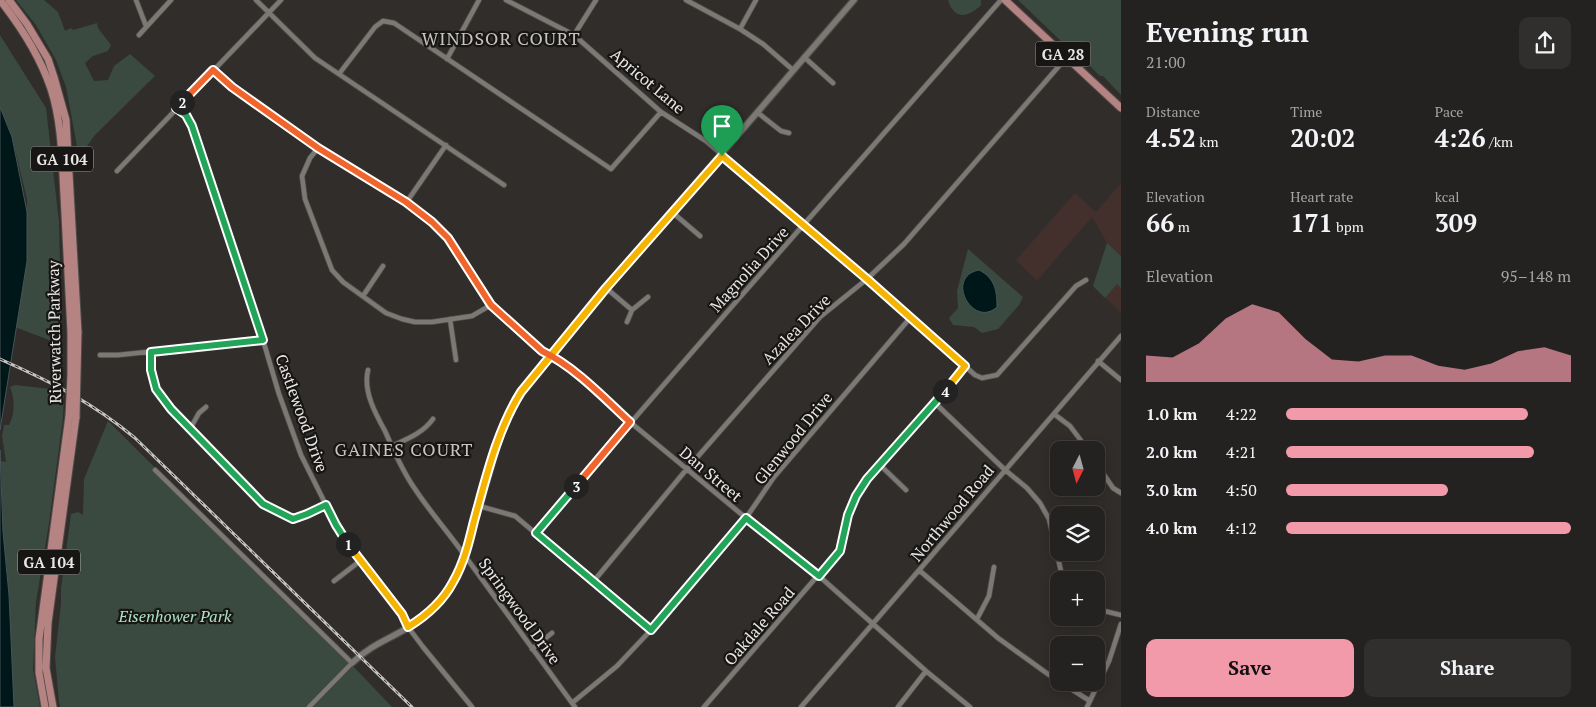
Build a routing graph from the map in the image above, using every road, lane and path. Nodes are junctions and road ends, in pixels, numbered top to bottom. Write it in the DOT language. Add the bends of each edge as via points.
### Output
graph roads {
  1 [pos="0,0"];
  2 [pos="9,0"];
  3 [pos="136,0"];
  4 [pos="171,0"];
  5 [pos="256,0"];
  6 [pos="281,0"];
  7 [pos="479,0"];
  8 [pos="506,0"];
  9 [pos="596,0"];
  10 [pos="686,0"];
  11 [pos="756,0"];
  12 [pos="854,0"];
  13 [pos="1003,0"];
  14 [pos="269,13"];
  15 [pos="146,26"];
  16 [pos="740,29"];
  17 [pos="139,35"];
  18 [pos="574,35"];
  19 [pos="804,57"];
  20 [pos="1066,58"];
  21 [pos="447,59"];
  22 [pos="213,70"];
  23 [pos="793,70"];
  24 [pos="339,74"];
  25 [pos="834,83"];
  26 [pos="176,108"];
  27 [pos="1121,108"];
  28 [pos="661,112"];
  29 [pos="758,113"];
  30 [pos="789,133"];
  31 [pos="446,145"];
  32 [pos="318,148"];
  33 [pos="722,156"];
  34 [pos="117,171"];
  35 [pos="504,185"];
  36 [pos="406,202"];
  37 [pos="672,212"];
  38 [pos="805,225"];
  39 [pos="700,236"];
  40 [pos="383,266"];
  41 [pos="867,279"];
  42 [pos="1086,280"];
  43 [pos="606,288"];
  44 [pos="363,296"];
  45 [pos="648,297"];
  46 [pos="491,305"];
  47 [pos="632,310"];
  48 [pos="910,318"];
  49 [pos="450,319"];
  50 [pos="627,322"];
  51 [pos="75,332"];
  52 [pos="1121,336"];
  53 [pos="263,340"];
  54 [pos="151,352"];
  55 [pos="100,355"];
  56 [pos="551,355"];
  57 [pos="456,360"];
  58 [pos="1098,362"];
  59 [pos="965,366"];
  60 [pos="368,370"];
  61 [pos="1121,380"];
  62 [pos="935,403"];
  63 [pos="206,407"];
  64 [pos="1054,414"];
  65 [pos="72,417"];
  66 [pos="434,419"];
  67 [pos="630,422"];
  68 [pos="190,429"];
  69 [pos="1081,441"];
  70 [pos="392,446"];
  71 [pos="880,465"];
  72 [pos="1004,469"];
  73 [pos="155,470"];
  74 [pos="686,470"];
  75 [pos="1105,476"];
  76 [pos="906,490"];
  77 [pos="1121,493"];
  78 [pos="326,505"];
  79 [pos="479,506"];
  80 [pos="746,518"];
  81 [pos="536,533"];
  82 [pos="465,555"];
  83 [pos="360,561"];
  84 [pos="994,567"];
  85 [pos="920,571"];
  86 [pos="1061,571"];
  87 [pos="819,576"];
  88 [pos="334,581"];
  89 [pos="593,582"];
  90 [pos="1105,611"];
  91 [pos="1121,615"];
  92 [pos="977,619"];
  93 [pos="872,624"];
  94 [pos="1121,624"];
  95 [pos="408,627"];
  96 [pos="651,630"];
  97 [pos="552,633"];
  98 [pos="532,650"];
  99 [pos="352,663"];
  100 [pos="926,671"];
  101 [pos="1050,676"];
  102 [pos="1074,691"];
  103 [pos="1090,701"];
  104 [pos="573,705"];
  105 [pos="45,707"];
  106 [pos="52,707"];
  107 [pos="309,707"];
  108 [pos="472,707"];
  109 [pos="704,707"];
  110 [pos="802,707"];
  111 [pos="898,707"];
  112 [pos="970,707"];
  113 [pos="1086,707"];
  1 -- 51 [label="main road, Riverwatch Parkway / GA 104" via="36,54 56,112"];
  2 -- 51 [label="main road, Riverwatch Parkway / GA 104" via="48,59 66,120"];
  3 -- 15 [label="street"];
  4 -- 15 [label="street"];
  5 -- 14 [label="street"];
  6 -- 14 [label="street"];
  7 -- 21 [label="street"];
  8 -- 18 [label="street, Apricot Lane"];
  9 -- 18 [label="street"];
  10 -- 16 [label="street"];
  11 -- 16 [label="street"];
  12 -- 19 [label="street"];
  13 -- 20 [label="main road, GA 28"];
  13 -- 38 [label="street, Magnolia Drive"];
  14 -- 22 [label="street"];
  14 -- 24 [label="street" via="315,58"];
  15 -- 17 [label="street"];
  16 -- 23 [label="street"];
  18 -- 28 [label="street, Apricot Lane"];
  19 -- 23 [label="street"];
  19 -- 25 [label="street"];
  20 -- 27 [label="main road, GA 28"];
  20 -- 41 [label="street, Azalea Drive" via="904,244"];
  21 -- 24 [label="street" via="394,24 383,21 375,26"];
  21 -- 28 [label="street" via="611,169"];
  22 -- 26 [label="street"];
  22 -- 32 [label="street, Dan Street"];
  23 -- 29 [label="street"];
  24 -- 31 [label="street"];
  26 -- 34 [label="street"];
  26 -- 53 [label="street, Castlewood Drive" via="186,115 192,126"];
  28 -- 33 [label="street, Apricot Lane" via="706,141"];
  29 -- 30 [label="street" via="781,131"];
  29 -- 33 [label="street"];
  31 -- 35 [label="street"];
  31 -- 36 [label="street"];
  32 -- 36 [label="street, Dan Street"];
  32 -- 44 [label="street" via="302,176 306,199 332,270"];
  33 -- 37 [label="street"];
  33 -- 38 [label="street, Apricot Lane"];
  36 -- 46 [label="street, Dan Street" via="448,238"];
  37 -- 39 [label="street"];
  37 -- 43 [label="street"];
  38 -- 41 [label="street, Apricot Lane"];
  38 -- 67 [label="street, Magnolia Drive"];
  40 -- 44 [label="street"];
  41 -- 48 [label="street, Apricot Lane"];
  41 -- 74 [label="street, Azalea Drive" via="820,317"];
  42 -- 59 [label="street, Apricot Lane" via="1076,286 997,376 982,378"];
  43 -- 47 [label="street"];
  43 -- 56 [label="street"];
  44 -- 49 [label="street" via="386,313 402,319 415,322"];
  45 -- 47 [label="street"];
  46 -- 49 [label="street" via="472,316"];
  46 -- 56 [label="street, Dan Street" via="542,351"];
  47 -- 50 [label="street"];
  48 -- 59 [label="street, Apricot Lane"];
  48 -- 80 [label="street, Glenwood Drive" via="774,478"];
  49 -- 57 [label="street"];
  51 -- 65 [label="main road, Riverwatch Parkway / GA 104, bridge"];
  52 -- 58 [label="street, Northwood Road"];
  53 -- 54 [label="street"];
  53 -- 78 [label="street, Castlewood Drive" via="301,455"];
  54 -- 55 [label="street"];
  54 -- 68 [label="street" via="156,389"];
  56 -- 67 [label="street, Dan Street"];
  56 -- 79 [label="street" via="511,408"];
  58 -- 61 [label="street"];
  58 -- 64 [label="street, Northwood Road"];
  59 -- 62 [label="street, Oakdale Road"];
  60 -- 70 [label="street, Springwood Drive" via="368,392"];
  62 -- 71 [label="street, Oakdale Road"];
  62 -- 72 [label="street"];
  63 -- 68 [label="street"];
  64 -- 69 [label="street" via="1070,426"];
  64 -- 72 [label="street, Northwood Road"];
  65 -- 105 [label="main road, Riverwatch Parkway / GA 104" via="39,639 39,673"];
  65 -- 106 [label="main road, Riverwatch Parkway / GA 104" via="47,631 46,668"];
  66 -- 70 [label="street" via="416,434"];
  67 -- 74 [label="street, Dan Street"];
  67 -- 81 [label="street, Magnolia Drive"];
  68 -- 78 [label="street" via="263,504 293,519"];
  70 -- 82 [label="street, Springwood Drive" via="415,489"];
  71 -- 76 [label="street"];
  71 -- 87 [label="street, Oakdale Road" via="856,496 840,551"];
  72 -- 85 [label="street, Northwood Road"];
  72 -- 86 [label="street" via="1027,488 1049,518"];
  73 -- 99 [label="street"];
  74 -- 80 [label="street, Dan Street"];
  74 -- 89 [label="street, Azalea Drive"];
  75 -- 77 [label="street"];
  78 -- 83 [label="street, Castlewood Drive"];
  79 -- 81 [label="street" via="515,516"];
  79 -- 82 [label="street"];
  80 -- 87 [label="street, Dan Street"];
  80 -- 96 [label="street, Glenwood Drive"];
  81 -- 89 [label="street"];
  82 -- 95 [label="street" via="448,591 421,619"];
  82 -- 98 [label="street, Springwood Drive"];
  83 -- 88 [label="street"];
  83 -- 95 [label="street, Castlewood Drive" via="402,614"];
  84 -- 92 [label="street" via="989,596"];
  85 -- 92 [label="street"];
  85 -- 93 [label="street, Northwood Road"];
  87 -- 93 [label="street, Dan Street"];
  87 -- 109 [label="street, Oakdale Road"];
  89 -- 96 [label="street"];
  90 -- 91 [label="street"];
  92 -- 101 [label="street"];
  93 -- 100 [label="street, Dan Street"];
  93 -- 110 [label="street, Northwood Road"];
  94 -- 103 [label="street" via="1109,661"];
  95 -- 99 [label="street" via="374,644"];
  95 -- 108 [label="street, Castlewood Drive"];
  96 -- 104 [label="street, Glenwood Drive"];
  97 -- 98 [label="street"];
  98 -- 104 [label="street, Springwood Drive"];
  99 -- 107 [label="street"];
  100 -- 111 [label="street"];
  100 -- 112 [label="street, Dan Street"];
  102 -- 103 [label="street"];
  103 -- 113 [label="street"];
}
